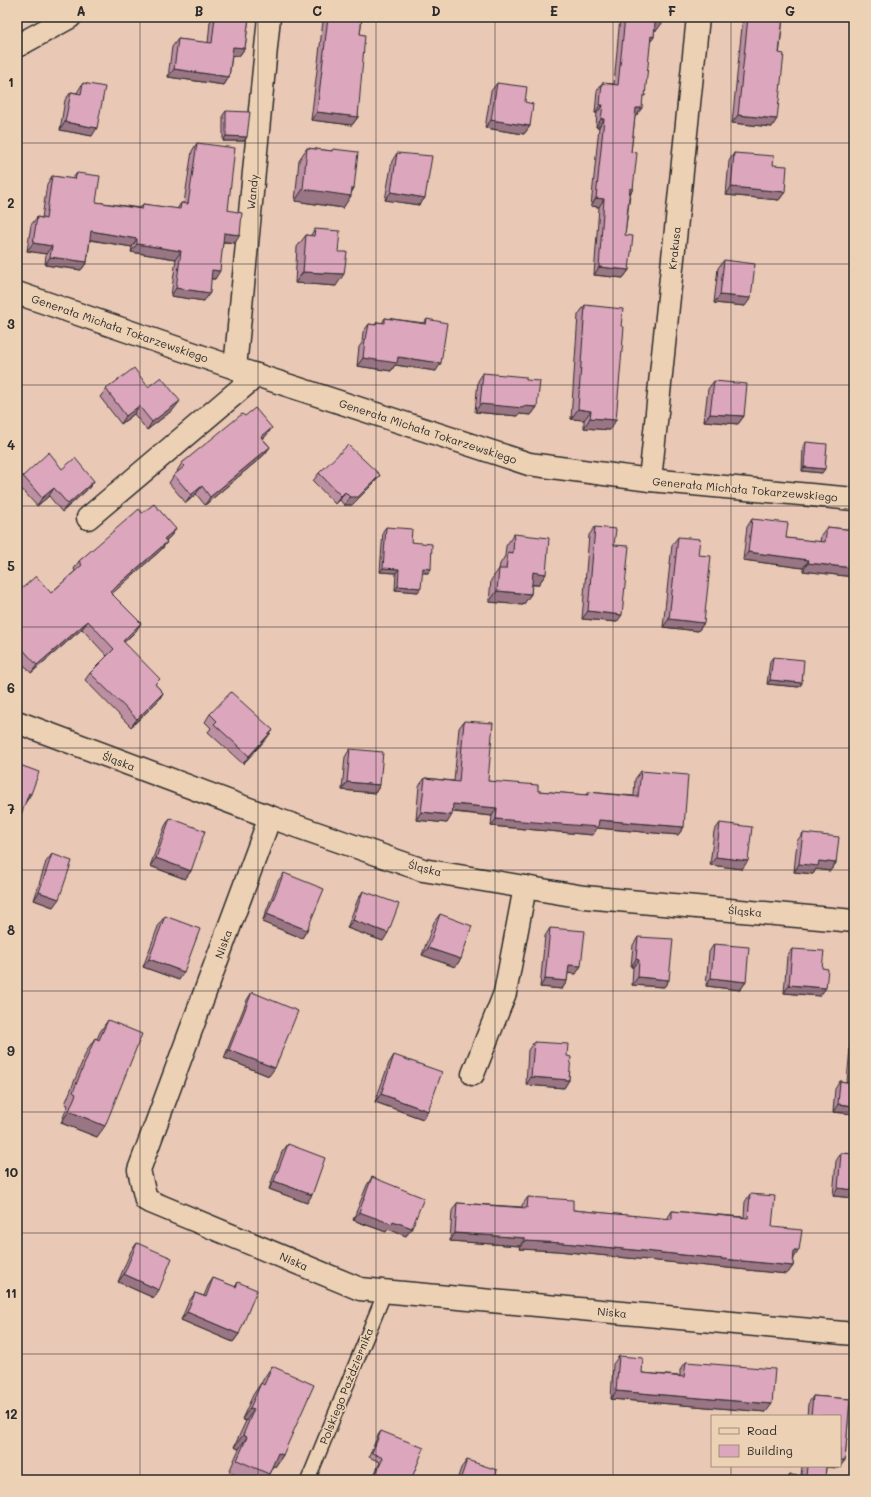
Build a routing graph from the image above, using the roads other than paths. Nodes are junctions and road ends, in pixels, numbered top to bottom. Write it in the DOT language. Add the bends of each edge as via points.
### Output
graph roads {
  1 [pos="70,17"];
  2 [pos="269,17"];
  3 [pos="698,17"];
  4 [pos="17,46"];
  5 [pos="17,293"];
  6 [pos="244,371"];
  7 [pos="133,461"];
  8 [pos="650,480"];
  9 [pos="854,499"];
  10 [pos="88,518"];
  11 [pos="17,722"];
  12 [pos="270,818"];
  13 [pos="524,887"];
  14 [pos="854,921"];
  15 [pos="474,1074"];
  16 [pos="385,1292"];
  17 [pos="854,1334"];
  18 [pos="308,1480"];
  1 -- 4 [label="street"];
  2 -- 6 [label="street, Wandy"];
  3 -- 8 [label="street, Krakusa"];
  5 -- 6 [label="street, Generała Michała Tokarzewskiego"];
  6 -- 7 [label="street"];
  6 -- 8 [label="street, Generała Michała Tokarzewskiego" via="529,464"];
  6 -- 10 [label="street"];
  8 -- 9 [label="street, Generała Michała Tokarzewskiego"];
  11 -- 12 [label="street, Śląska"];
  12 -- 13 [label="street, Śląska" via="423,870"];
  12 -- 16 [label="street, Niska" via="139,1170 146,1200 360,1289"];
  13 -- 14 [label="street, Śląska" via="584,897"];
  13 -- 15 [label="street" via="505,993"];
  16 -- 17 [label="street, Niska"];
  16 -- 18 [label="lane, Polskiego Października"];
}
